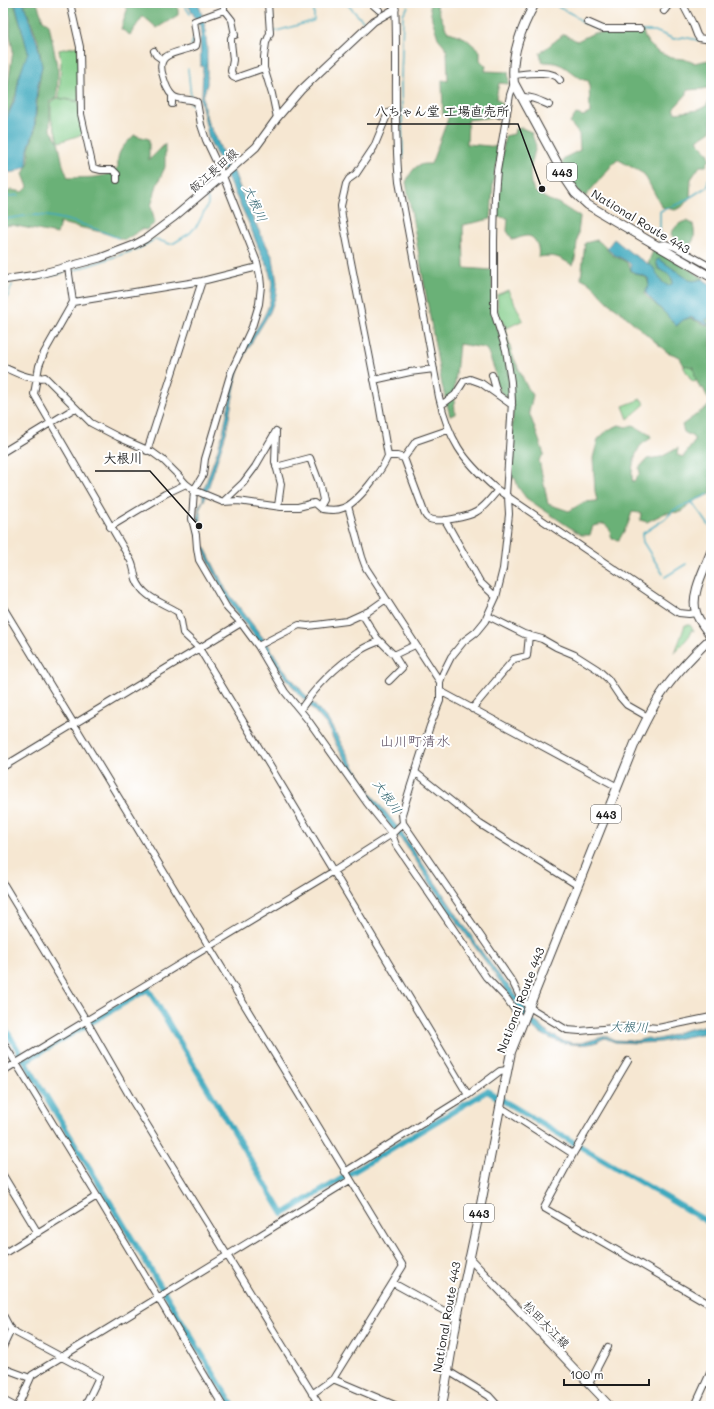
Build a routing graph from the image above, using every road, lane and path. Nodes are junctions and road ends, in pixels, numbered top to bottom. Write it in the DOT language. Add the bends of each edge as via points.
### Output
graph roads {
  1 [pos="70,3"];
  2 [pos="268,3"];
  3 [pos="370,3"];
  4 [pos="535,3"];
  5 [pos="670,3"];
  6 [pos="682,3"];
  7 [pos="396,5"];
  8 [pos="224,6"];
  9 [pos="379,10"];
  10 [pos="664,10"];
  11 [pos="587,22"];
  12 [pos="640,29"];
  13 [pos="711,40"];
  14 [pos="154,51"];
  15 [pos="163,60"];
  16 [pos="264,68"];
  17 [pos="514,79"];
  18 [pos="560,80"];
  19 [pos="522,97"];
  20 [pos="172,99"];
  21 [pos="164,101"];
  22 [pos="549,105"];
  23 [pos="396,109"];
  24 [pos="507,114"];
  25 [pos="499,115"];
  26 [pos="277,118"];
  27 [pos="224,175"];
  28 [pos="117,180"];
  29 [pos="657,246"];
  30 [pos="68,267"];
  31 [pos="258,267"];
  32 [pos="711,267"];
  33 [pos="711,277"];
  34 [pos="3,280"];
  35 [pos="202,281"];
  36 [pos="73,302"];
  37 [pos="3,368"];
  38 [pos="434,369"];
  39 [pos="37,379"];
  40 [pos="374,380"];
  41 [pos="482,384"];
  42 [pos="497,393"];
  43 [pos="444,403"];
  44 [pos="512,406"];
  45 [pos="75,408"];
  46 [pos="51,422"];
  47 [pos="448,430"];
  48 [pos="147,451"];
  49 [pos="3,452"];
  50 [pos="388,456"];
  51 [pos="404,458"];
  52 [pos="276,467"];
  53 [pos="186,484"];
  54 [pos="194,490"];
  55 [pos="498,490"];
  56 [pos="507,496"];
  57 [pos="223,502"];
  58 [pos="278,506"];
  59 [pos="348,506"];
  60 [pos="319,507"];
  61 [pos="445,520"];
  62 [pos="110,527"];
  63 [pos="711,552"];
  64 [pos="496,598"];
  65 [pos="386,600"];
  66 [pos="3,607"];
  67 [pos="696,613"];
  68 [pos="362,614"];
  69 [pos="488,616"];
  70 [pos="241,623"];
  71 [pos="529,635"];
  72 [pos="711,637"];
  73 [pos="380,641"];
  74 [pos="415,645"];
  75 [pos="259,646"];
  76 [pos="199,648"];
  77 [pos="394,655"];
  78 [pos="389,681"];
  79 [pos="440,682"];
  80 [pos="440,691"];
  81 [pos="472,709"];
  82 [pos="300,710"];
  83 [pos="648,717"];
  84 [pos="74,723"];
  85 [pos="3,767"];
  86 [pos="415,772"];
  87 [pos="614,785"];
  88 [pos="403,823"];
  89 [pos="392,834"];
  90 [pos="334,871"];
  91 [pos="3,883"];
  92 [pos="578,885"];
  93 [pos="209,946"];
  94 [pos="529,1007"];
  95 [pos="711,1017"];
  96 [pos="86,1020"];
  97 [pos="523,1022"];
  98 [pos="3,1042"];
  99 [pos="628,1061"];
  100 [pos="16,1063"];
  101 [pos="3,1070"];
  102 [pos="507,1070"];
  103 [pos="468,1095"];
  104 [pos="499,1108"];
  105 [pos="573,1154"];
  106 [pos="3,1175"];
  107 [pos="347,1176"];
  108 [pos="97,1196"];
  109 [pos="38,1233"];
  110 [pos="3,1254"];
  111 [pos="227,1256"];
  112 [pos="469,1258"];
  113 [pos="393,1283"];
  114 [pos="157,1297"];
  115 [pos="711,1305"];
  116 [pos="3,1315"];
  117 [pos="457,1318"];
  118 [pos="12,1330"];
  119 [pos="3,1347"];
  120 [pos="608,1347"];
  121 [pos="61,1356"];
  122 [pos="3,1368"];
  123 [pos="448,1371"];
  124 [pos="711,1371"];
  125 [pos="30,1378"];
  126 [pos="333,1379"];
  127 [pos="589,1384"];
  128 [pos="312,1394"];
  129 [pos="603,1399"];
  130 [pos="3,1400"];
  131 [pos="14,1406"];
  132 [pos="85,1406"];
  133 [pos="223,1406"];
  134 [pos="320,1406"];
  135 [pos="397,1406"];
  136 [pos="442,1406"];
  137 [pos="498,1406"];
  138 [pos="599,1406"];
  139 [pos="610,1406"];
  140 [pos="695,1406"];
  1 -- 28 [label="street" via="80,48 81,114 93,168 113,170"];
  2 -- 16 [label="street" via="270,33 266,43"];
  3 -- 9 [label="street"];
  4 -- 17 [label="highway" via="519,37 513,66"];
  5 -- 10 [label="street"];
  6 -- 13 [label="street" via="696,35"];
  7 -- 23 [label="street"];
  7 -- 26 [label="main road, 飯江長田線" via="355,38 301,90"];
  8 -- 15 [label="street" via="194,22 196,46 168,55"];
  8 -- 16 [label="street" via="232,20 235,34 231,38 233,77"];
  11 -- 12 [label="street" via="603,29"];
  14 -- 15 [label="street"];
  15 -- 20 [label="street" via="162,73"];
  16 -- 26 [label="street"];
  17 -- 18 [label="street" via="536,73 552,74"];
  17 -- 19 [label="highway, National Route 443 / 443"];
  17 -- 24 [label="street"];
  19 -- 22 [label="street" via="536,99"];
  19 -- 29 [label="highway, National Route 443 / 443" via="575,193 588,204"];
  20 -- 21 [label="street"];
  20 -- 27 [label="street" via="197,102 206,140"];
  23 -- 38 [label="street" via="396,151 400,182"];
  23 -- 40 [label="street" via="388,113 374,147 346,184 341,206"];
  24 -- 25 [label="street"];
  24 -- 44 [label="street" via="494,194 494,312 506,350"];
  26 -- 27 [label="main road, 飯江長田線" via="256,147"];
  27 -- 30 [label="main road, 飯江長田線" via="173,218 134,245"];
  27 -- 31 [label="street"];
  29 -- 32 [label="street" via="666,244 675,247"];
  29 -- 33 [label="highway, National Route 443 / 443"];
  30 -- 34 [label="main road, 飯江長田線" via="29,277"];
  30 -- 36 [label="street"];
  31 -- 35 [label="street"];
  31 -- 54 [label="street" via="261,286 259,304 252,327 231,372 205,460 203,475"];
  35 -- 36 [label="street"];
  35 -- 48 [label="street"];
  36 -- 39 [label="street" via="44,353"];
  37 -- 39 [label="street"];
  38 -- 40 [label="street"];
  38 -- 47 [label="street"];
  39 -- 45 [label="street" via="45,377"];
  39 -- 46 [label="street" via="34,394"];
  40 -- 50 [label="street"];
  41 -- 42 [label="street"];
  41 -- 42 [label="street" via="493,374"];
  41 -- 43 [label="street" via="473,379 466,380 453,398"];
  42 -- 44 [label="street"];
  44 -- 56 [label="street"];
  45 -- 46 [label="street"];
  45 -- 48 [label="street" via="91,423"];
  46 -- 49 [label="street"];
  46 -- 62 [label="street"];
  47 -- 51 [label="street" via="416,441"];
  47 -- 55 [label="street" via="467,461"];
  48 -- 53 [label="street" via="163,460"];
  50 -- 51 [label="street"];
  50 -- 59 [label="street" via="372,481"];
  51 -- 61 [label="street" via="427,517 431,520"];
  52 -- 57 [label="street" via="276,431 255,467"];
  52 -- 58 [label="street" via="281,484"];
  52 -- 60 [label="street" via="310,458 323,500"];
  53 -- 54 [label="street"];
  53 -- 62 [label="street"];
  54 -- 57 [label="street"];
  54 -- 70 [label="street" via="192,519 200,560 227,608"];
  55 -- 56 [label="street"];
  55 -- 61 [label="street" via="476,512"];
  56 -- 64 [label="street" via="509,514 503,569"];
  56 -- 67 [label="street" via="679,612"];
  57 -- 58 [label="street" via="238,501"];
  58 -- 60 [label="street" via="298,507 314,502"];
  59 -- 60 [label="street" via="335,510"];
  59 -- 65 [label="street" via="366,568"];
  61 -- 64 [label="street" via="480,582"];
  62 -- 76 [label="street" via="131,561 143,592 178,612 183,632"];
  63 -- 67 [label="highway" via="696,591"];
  64 -- 69 [label="street"];
  65 -- 68 [label="street"];
  65 -- 74 [label="street"];
  66 -- 84 [label="street"];
  67 -- 72 [label="highway, National Route 443 / 443"];
  68 -- 73 [label="street"];
  68 -- 75 [label="street" via="347,621 299,625"];
  69 -- 71 [label="street"];
  69 -- 79 [label="street" via="451,657"];
  70 -- 75 [label="street"];
  70 -- 76 [label="street"];
  71 -- 81 [label="street" via="527,656 514,659"];
  71 -- 83 [label="street" via="575,655 597,669 608,679 627,705"];
  72 -- 83 [label="highway, National Route 443 / 443" via="680,670"];
  73 -- 77 [label="street"];
  73 -- 82 [label="street" via="358,652 338,667"];
  74 -- 77 [label="street"];
  74 -- 79 [label="street"];
  75 -- 82 [label="street" via="285,692"];
  76 -- 84 [label="street"];
  76 -- 90 [label="street"];
  77 -- 78 [label="street" via="402,668"];
  79 -- 80 [label="street"];
  80 -- 81 [label="street"];
  80 -- 86 [label="street" via="440,701"];
  81 -- 87 [label="street"];
  82 -- 89 [label="street"];
  83 -- 92 [label="highway, National Route 443 / 443"];
  84 -- 85 [label="street"];
  84 -- 93 [label="street"];
  86 -- 88 [label="street" via="402,814"];
  86 -- 92 [label="street" via="480,824"];
  88 -- 89 [label="street"];
  88 -- 94 [label="street" via="513,983 521,999"];
  89 -- 90 [label="street"];
  89 -- 97 [label="street" via="396,845 486,977 507,999"];
  90 -- 93 [label="street"];
  90 -- 103 [label="street"];
  91 -- 96 [label="street"];
  92 -- 94 [label="highway, National Route 443 / 443"];
  93 -- 96 [label="street"];
  93 -- 107 [label="street"];
  94 -- 95 [label="street" via="567,1030 636,1026 658,1028"];
  94 -- 97 [label="highway, National Route 443 / 443"];
  96 -- 100 [label="street"];
  96 -- 111 [label="street" via="132,1102"];
  97 -- 102 [label="highway, National Route 443 / 443"];
  98 -- 100 [label="street"];
  99 -- 105 [label="street"];
  100 -- 101 [label="street"];
  100 -- 108 [label="street"];
  102 -- 103 [label="street" via="500,1071"];
  102 -- 104 [label="highway, National Route 443 / 443"];
  103 -- 107 [label="street"];
  104 -- 105 [label="street"];
  104 -- 112 [label="highway, National Route 443 / 443"];
  105 -- 115 [label="street" via="544,1208"];
  106 -- 109 [label="street"];
  107 -- 111 [label="street"];
  107 -- 113 [label="street" via="403,1266"];
  108 -- 109 [label="street"];
  108 -- 114 [label="street"];
  109 -- 110 [label="street"];
  111 -- 114 [label="street"];
  111 -- 128 [label="street"];
  112 -- 117 [label="highway, National Route 443 / 443"];
  112 -- 127 [label="main road, 松田大江線"];
  113 -- 117 [label="street"];
  113 -- 126 [label="street"];
  114 -- 121 [label="street"];
  114 -- 133 [label="street"];
  116 -- 118 [label="street"];
  117 -- 123 [label="highway, National Route 443 / 443"];
  118 -- 119 [label="street"];
  118 -- 121 [label="street"];
  120 -- 127 [label="street"];
  121 -- 125 [label="street"];
  121 -- 132 [label="street" via="99,1377"];
  122 -- 125 [label="street"];
  123 -- 136 [label="highway, National Route 443 / 443"];
  123 -- 137 [label="street" via="489,1396"];
  124 -- 140 [label="street"];
  125 -- 131 [label="street"];
  126 -- 128 [label="street"];
  126 -- 135 [label="street"];
  127 -- 129 [label="main road, 松田大江線"];
  128 -- 134 [label="street"];
  129 -- 138 [label="street"];
  129 -- 139 [label="main road, 松田大江線"];
  130 -- 131 [label="street"];
}
